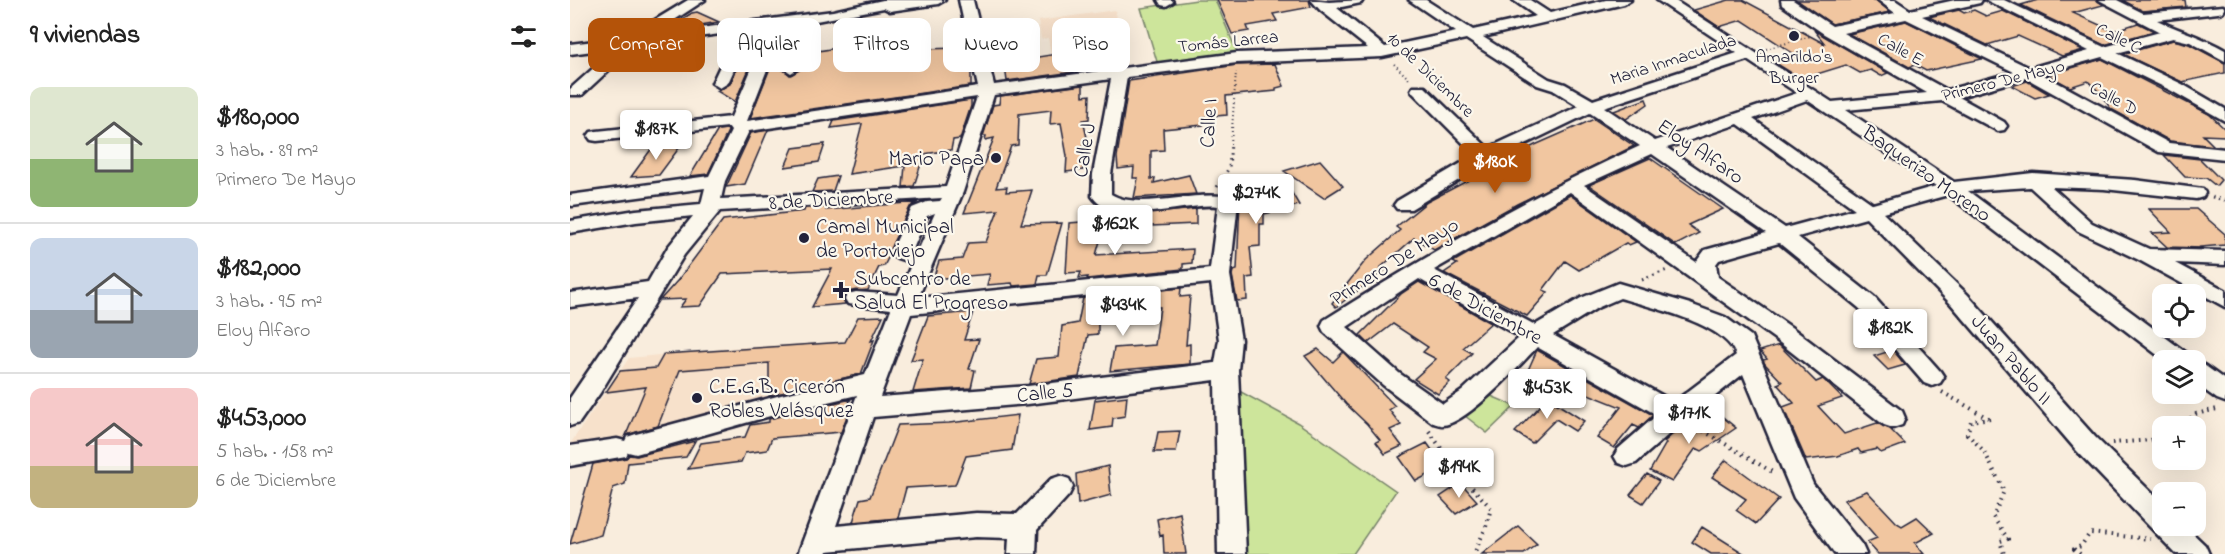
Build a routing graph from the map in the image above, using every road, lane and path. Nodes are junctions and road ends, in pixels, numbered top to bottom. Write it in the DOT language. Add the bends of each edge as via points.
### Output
graph roads {
  1 [pos="698,0"];
  2 [pos="902,0"];
  3 [pos="932,0"];
  4 [pos="966,0"];
  5 [pos="1356,0"];
  6 [pos="1416,0"];
  7 [pos="1520,0"];
  8 [pos="1624,0"];
  9 [pos="1664,0"];
  10 [pos="1884,0"];
  11 [pos="1975,0"];
  12 [pos="1994,0"];
  13 [pos="2106,0"];
  14 [pos="2197,0"];
  15 [pos="1787,2"];
  16 [pos="1321,4"];
  17 [pos="2222,11"];
  18 [pos="833,15"];
  19 [pos="1910,15"];
  20 [pos="2143,17"];
  21 [pos="668,18"];
  22 [pos="805,18"];
  23 [pos="1549,18"];
  24 [pos="1829,31"];
  25 [pos="2173,33"];
  26 [pos="1469,35"];
  27 [pos="2225,36"];
  28 [pos="2194,39"];
  29 [pos="588,46"];
  30 [pos="570,49"];
  31 [pos="1382,52"];
  32 [pos="2107,53"];
  33 [pos="1749,54"];
  34 [pos="2225,56"];
  35 [pos="1237,58"];
  36 [pos="598,72"];
  37 [pos="725,72"];
  38 [pos="756,72"];
  39 [pos="1120,73"];
  40 [pos="2030,74"];
  41 [pos="720,84"];
  42 [pos="1419,90"];
  43 [pos="987,91"];
  44 [pos="576,92"];
  45 [pos="1809,94"];
  46 [pos="1946,96"];
  47 [pos="1591,106"];
  48 [pos="1830,107"];
  49 [pos="1740,117"];
  50 [pos="2225,117"];
  51 [pos="740,124"];
  52 [pos="1998,126"];
  53 [pos="597,136"];
  54 [pos="1653,147"];
  55 [pos="2225,154"];
  56 [pos="1486,156"];
  57 [pos="2032,179"];
  58 [pos="716,181"];
  59 [pos="1571,184"];
  60 [pos="1951,188"];
  61 [pos="2196,193"];
  62 [pos="950,199"];
  63 [pos="572,200"];
  64 [pos="1209,201"];
  65 [pos="1404,206"];
  66 [pos="709,209"];
  67 [pos="1869,210"];
  68 [pos="570,227"];
  69 [pos="1781,234"];
  70 [pos="2146,255"];
  71 [pos="2225,258"];
  72 [pos="1418,270"];
  73 [pos="1220,275"];
  74 [pos="1708,280"];
  75 [pos="655,288"];
  76 [pos="856,299"];
  77 [pos="570,300"];
  78 [pos="2225,300"];
  79 [pos="904,305"];
  80 [pos="1536,335"];
  81 [pos="2167,350"];
  82 [pos="1749,357"];
  83 [pos="1226,370"];
  84 [pos="1932,377"];
  85 [pos="874,382"];
  86 [pos="2206,382"];
  87 [pos="2224,401"];
  88 [pos="864,408"];
  89 [pos="1675,414"];
  90 [pos="570,416"];
  91 [pos="1442,416"];
  92 [pos="2193,416"];
  93 [pos="1893,418"];
  94 [pos="2152,440"];
  95 [pos="2086,444"];
  96 [pos="570,456"];
  97 [pos="1627,456"];
  98 [pos="1060,487"];
  99 [pos="1803,490"];
  100 [pos="2152,511"];
  101 [pos="1024,526"];
  102 [pos="2168,536"];
  103 [pos="814,547"];
  104 [pos="1022,554"];
  105 [pos="1232,554"];
  106 [pos="1474,554"];
  107 [pos="1852,554"];
  108 [pos="2004,554"];
  109 [pos="2080,554"];
  1 -- 21 [label="street"];
  2 -- 18 [label="street"];
  3 -- 18 [label="street"];
  4 -- 43 [label="street"];
  5 -- 16 [label="street"];
  6 -- 26 [label="street, Eloy Alfaro"];
  7 -- 23 [label="street"];
  8 -- 23 [label="street, Tomás Larrea"];
  9 -- 33 [label="street, Baquerizo Moreno"];
  10 -- 19 [label="street, Calle D"];
  11 -- 19 [label="street"];
  12 -- 32 [label="street, Calle C"];
  13 -- 20 [label="street"];
  14 -- 17 [label="street"];
  15 -- 24 [label="street, Calle E"];
  16 -- 31 [label="street, 10 de Diciembre"];
  17 -- 20 [label="street"];
  18 -- 22 [label="street"];
  19 -- 24 [label="street"];
  19 -- 40 [label="street, Calle D"];
  20 -- 25 [label="street"];
  23 -- 26 [label="street, Tomás Larrea"];
  24 -- 33 [label="path, Maria Inmaculada"];
  24 -- 46 [label="street, Calle E"];
  25 -- 28 [label="street"];
  25 -- 32 [label="street, Primero De Mayo"];
  26 -- 31 [label="street, Tomás Larrea"];
  26 -- 47 [label="street, Eloy Alfaro" via="1543,82 1560,87"];
  27 -- 28 [label="street"];
  28 -- 34 [label="street"];
  29 -- 30 [label="street"];
  31 -- 35 [label="street, Tomás Larrea"];
  31 -- 42 [label="path, 10 de Diciembre"];
  32 -- 40 [label="street, Primero De Mayo"];
  32 -- 50 [label="street, Calle C" via="2176,87"];
  33 -- 45 [label="street, Baquerizo Moreno"];
  33 -- 47 [label="street, Maria Inmaculada"];
  35 -- 39 [label="street, Tomás Larrea"];
  35 -- 64 [label="path, Calle I" via="1229,168"];
  36 -- 44 [label="street"];
  37 -- 41 [label="street"];
  38 -- 51 [label="street"];
  39 -- 43 [label="street, Tomás Larrea"];
  39 -- 64 [label="street, Calle J" via="1101,196 1111,203 1138,207"];
  40 -- 46 [label="street, Primero De Mayo"];
  40 -- 55 [label="street, Calle D" via="2164,147"];
  42 -- 56 [label="street, 10 de Diciembre"];
  43 -- 51 [label="street, Tomás Larrea"];
  43 -- 62 [label="street"];
  45 -- 48 [label="street, Baquerizo Moreno"];
  45 -- 49 [label="street, Primero De Mayo"];
  46 -- 48 [label="street, Primero De Mayo"];
  46 -- 52 [label="street, Calle E"];
  47 -- 54 [label="street, Eloy Alfaro"];
  47 -- 56 [label="street, Maria Inmaculada"];
  48 -- 60 [label="street, Baquerizo Moreno"];
  49 -- 54 [label="street, Primero De Mayo"];
  49 -- 67 [label="street, Juan Pablo II"];
  51 -- 53 [label="street, Tomás Larrea"];
  51 -- 58 [label="street"];
  54 -- 59 [label="street, Primero De Mayo"];
  54 -- 69 [label="street, Eloy Alfaro"];
  56 -- 65 [label="street, Maria Inmaculada"];
  57 -- 60 [label="street"];
  57 -- 61 [label="street" via="2115,183"];
  57 -- 70 [label="street" via="2085,227"];
  58 -- 63 [label="street"];
  58 -- 66 [label="street"];
  59 -- 72 [label="street, Primero De Mayo"];
  59 -- 74 [label="street"];
  60 -- 67 [label="street"];
  60 -- 81 [label="street, Baquerizo Moreno"];
  62 -- 66 [label="street, 8 de Diciembre" via="715,205"];
  62 -- 79 [label="street"];
  64 -- 73 [label="street" via="1228,202"];
  66 -- 68 [label="street, 8 de Diciembre"];
  66 -- 75 [label="street" via="675,252"];
  67 -- 69 [label="street"];
  67 -- 95 [label="street, Juan Pablo II" via="1959,299"];
  69 -- 74 [label="street" via="1712,255 1705,263"];
  69 -- 84 [label="street, Eloy Alfaro" via="1856,293"];
  70 -- 71 [label="street"];
  70 -- 78 [label="street"];
  72 -- 80 [label="street, 6 de Diciembre"];
  72 -- 91 [label="street, Primero De Mayo" via="1332,326 1391,379"];
  73 -- 79 [label="street"];
  73 -- 83 [label="street" via="1230,340"];
  74 -- 93 [label="street"];
  75 -- 77 [label="street"];
  75 -- 90 [label="street"];
  76 -- 79 [label="street"];
  79 -- 85 [label="street"];
  80 -- 82 [label="street" via="1618,290 1717,324 1743,342"];
  80 -- 89 [label="street, 6 de Diciembre"];
  80 -- 91 [label="street" via="1471,398"];
  82 -- 89 [label="street"];
  82 -- 99 [label="street"];
  83 -- 88 [label="street, Calle 5" via="1028,395"];
  83 -- 105 [label="street"];
  84 -- 108 [label="path" via="1934,387 1990,418 1971,422 1967,434 1984,451 2004,491 1993,517 2008,539 2000,541"];
  85 -- 88 [label="street"];
  85 -- 96 [label="street" via="627,447"];
  86 -- 87 [label="street"];
  87 -- 92 [label="path"];
  88 -- 103 [label="street"];
  89 -- 97 [label="street"];
  89 -- 99 [label="path"];
  91 -- 106 [label="path" via="1428,430 1457,471 1491,508"];
  94 -- 95 [label="path"];
  95 -- 100 [label="street, Juan Pablo II"];
  98 -- 101 [label="street"];
  99 -- 107 [label="street"];
  101 -- 103 [label="street" via="976,525"];
  101 -- 104 [label="street"];
  102 -- 109 [label="path" via="2136,540 2090,533 2074,549"];
}
